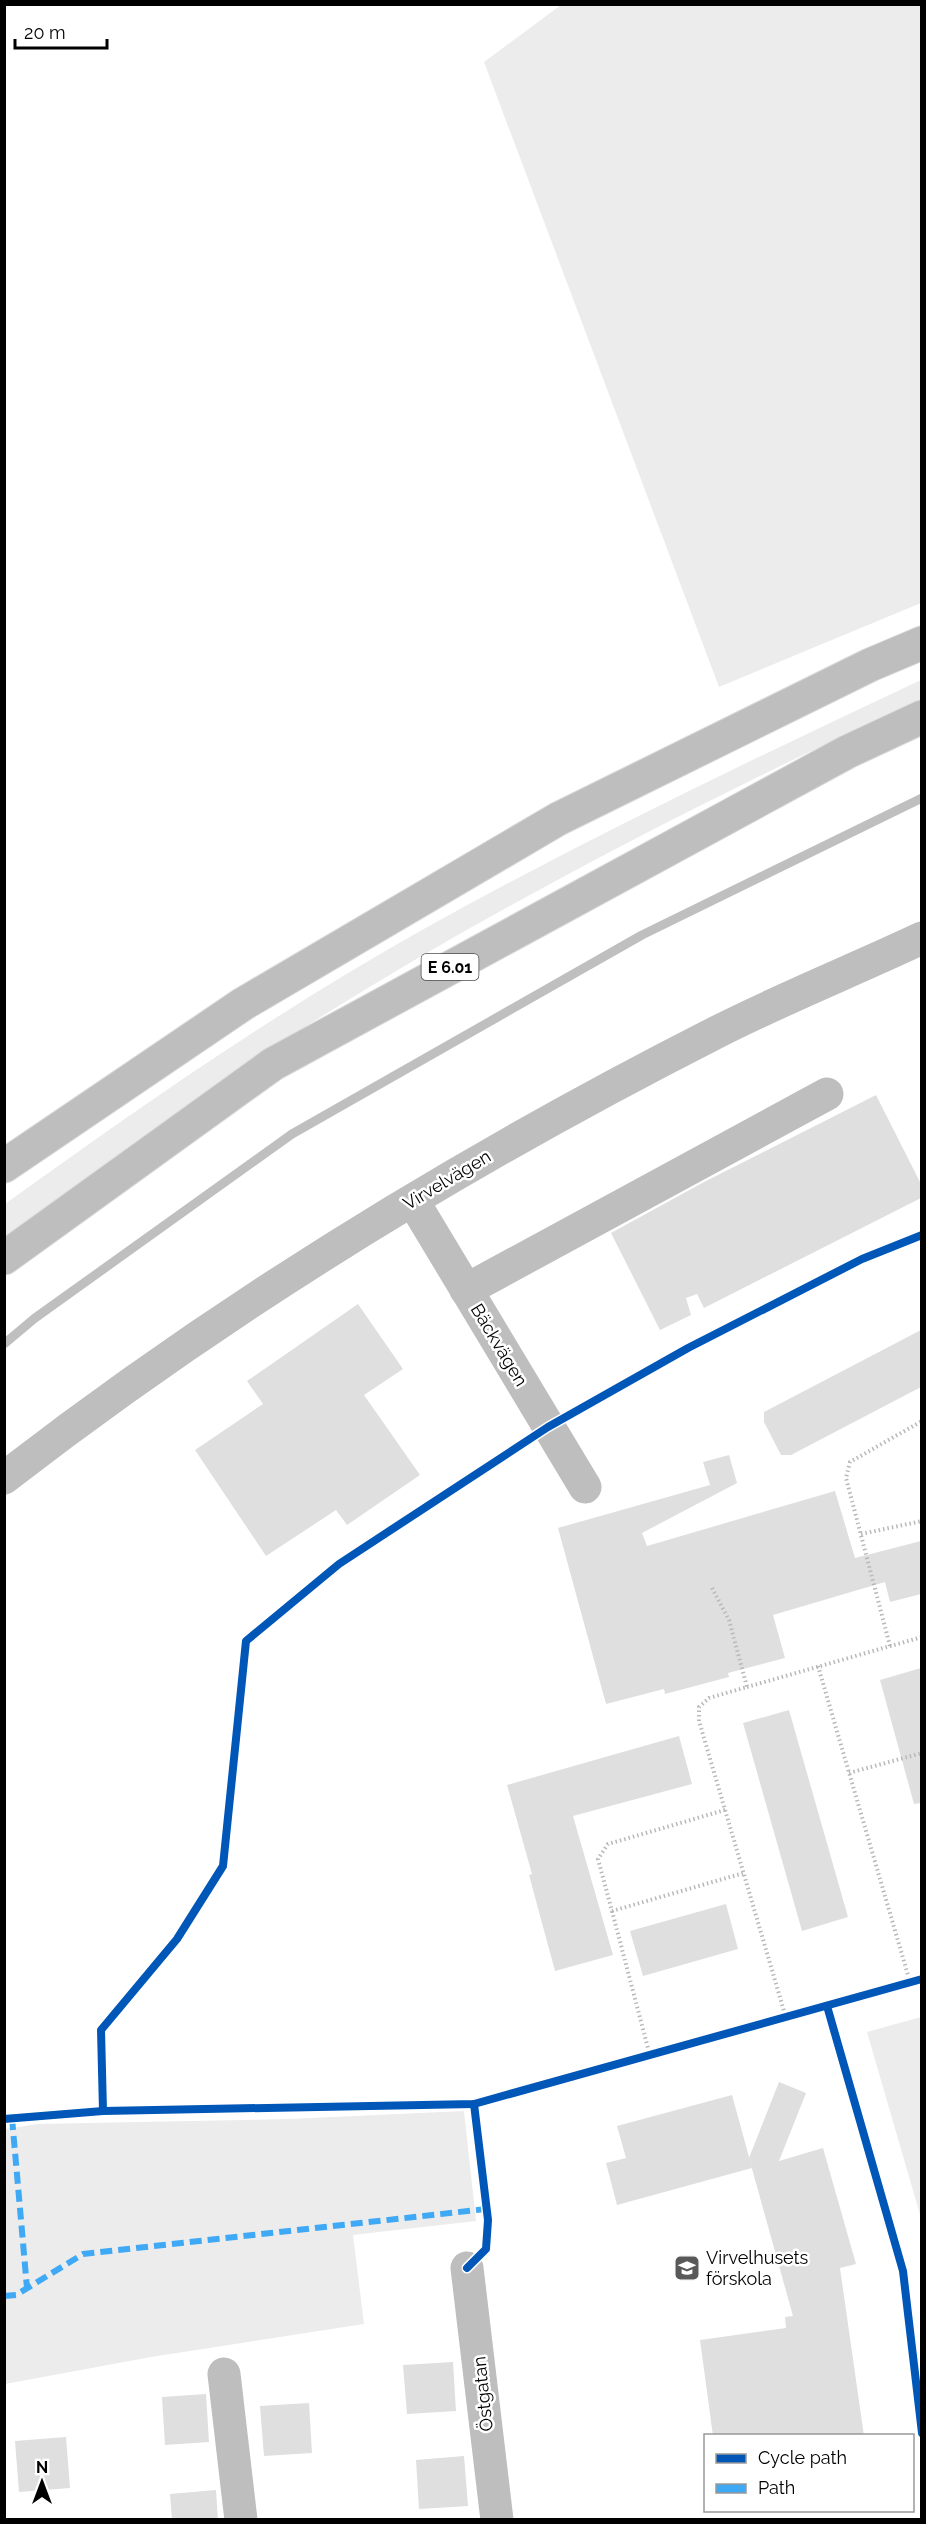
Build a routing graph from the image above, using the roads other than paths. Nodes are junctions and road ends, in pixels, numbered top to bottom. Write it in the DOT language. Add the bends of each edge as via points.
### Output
graph roads {
  1 [pos="921,644"];
  2 [pos="921,717"];
  3 [pos="919,946"];
  4 [pos="826,1094"];
  5 [pos="4,1166"];
  6 [pos="413,1201"];
  7 [pos="4,1258"];
  8 [pos="466,1290"];
  9 [pos="4,1478"];
  10 [pos="585,1487"];
  11 [pos="467,2268"];
  12 [pos="224,2373"];
  13 [pos="241,2520"];
  14 [pos="497,2520"];
  1 -- 5 [label="main road" via="870,665 558,819 243,1004"];
  2 -- 7 [label="main road, E 6.01" via="847,752 273,1064"];
  3 -- 6 [label="main road, Virvelvägen" via="709,1036 528,1131"];
  4 -- 8 [label="main road"];
  6 -- 8 [label="main road, Bäckvägen"];
  6 -- 9 [label="main road, Virvelvägen" via="179,1349"];
  8 -- 10 [label="main road, Bäckvägen"];
  11 -- 14 [label="main road, Östgatan"];
  12 -- 13 [label="main road"];
}
